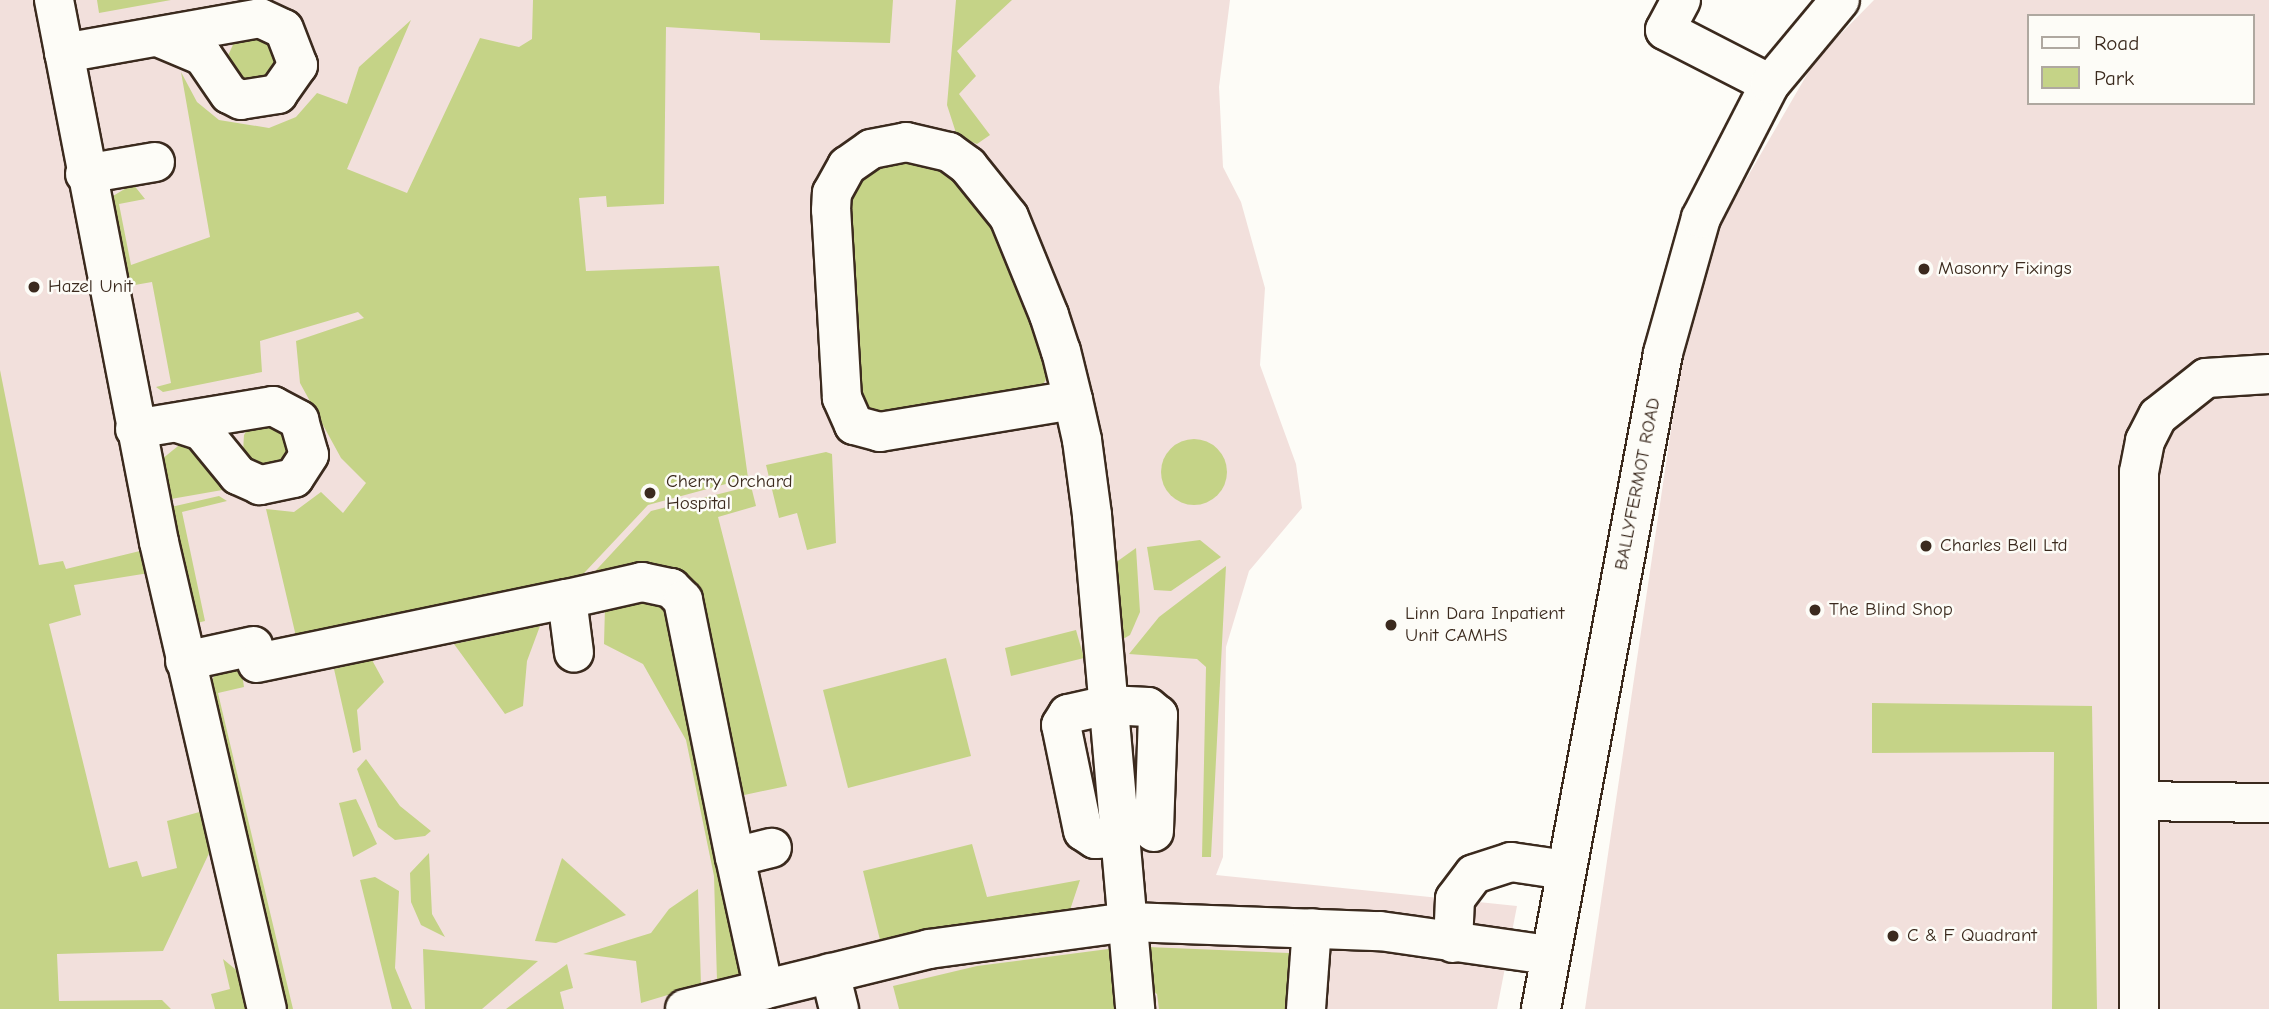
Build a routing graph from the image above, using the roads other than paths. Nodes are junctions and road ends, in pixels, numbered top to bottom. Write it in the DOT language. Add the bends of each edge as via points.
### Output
graph roads {
  1 [pos="54,0"];
  2 [pos="1681,0"];
  3 [pos="1840,0"];
  4 [pos="158,37"];
  5 [pos="64,53"];
  6 [pos="1770,84"];
  7 [pos="155,162"];
  8 [pos="85,174"];
  9 [pos="2269,373"];
  10 [pos="1073,400"];
  11 [pos="178,423"];
  12 [pos="135,429"];
  13 [pos="567,599"];
  14 [pos="574,653"];
  15 [pos="184,661"];
  16 [pos="2139,801"];
  17 [pos="2269,803"];
  18 [pos="772,848"];
  19 [pos="735,857"];
  20 [pos="1566,870"];
  21 [pos="1129,922"];
  22 [pos="1312,928"];
  23 [pos="1453,943"];
  24 [pos="1548,955"];
  25 [pos="764,990"];
  26 [pos="835,991"];
  27 [pos="267,1009"];
  28 [pos="685,1009"];
  29 [pos="1135,1009"];
  30 [pos="1306,1009"];
  31 [pos="1541,1009"];
  32 [pos="2139,1009"];
  1 -- 5 [label="main road"];
  2 -- 6 [label="main road" via="1665,30"];
  3 -- 6 [label="main road, BALLYFERMOT ROAD"];
  4 -- 5 [label="main road"];
  5 -- 8 [label="main road"];
  6 -- 20 [label="main road, BALLYFERMOT ROAD" via="1702,218 1663,353"];
  7 -- 8 [label="main road"];
  8 -- 12 [label="main road"];
  9 -- 16 [label="main road" via="2206,378 2158,416 2145,440 2139,472"];
  10 -- 10 [label="main road" via="880,432 854,425 842,398 831,210 832,193 847,166 871,149 906,142 949,152 984,181 1034,272"];
  10 -- 21 [label="main road" via="1093,515 1108,705 1138,835"];
  11 -- 12 [label="main road"];
  12 -- 15 [label="main road"];
  13 -- 14 [label="main road"];
  13 -- 15 [label="main road" via="255,654"];
  13 -- 19 [label="main road" via="642,582 671,588 683,600"];
  15 -- 27 [label="main road"];
  16 -- 17 [label="main road"];
  16 -- 32 [label="main road"];
  18 -- 19 [label="main road"];
  19 -- 25 [label="main road"];
  20 -- 23 [label="main road" via="1511,862 1474,874 1455,900"];
  20 -- 24 [label="main road, BALLYFERMOT ROAD"];
  21 -- 22 [label="main road"];
  21 -- 26 [label="main road" via="929,949"];
  21 -- 29 [label="main road"];
  22 -- 23 [label="main road"];
  22 -- 30 [label="main road"];
  23 -- 24 [label="main road"];
  24 -- 31 [label="main road, BALLYFERMOT ROAD"];
  25 -- 26 [label="main road"];
  25 -- 28 [label="main road"];
}
